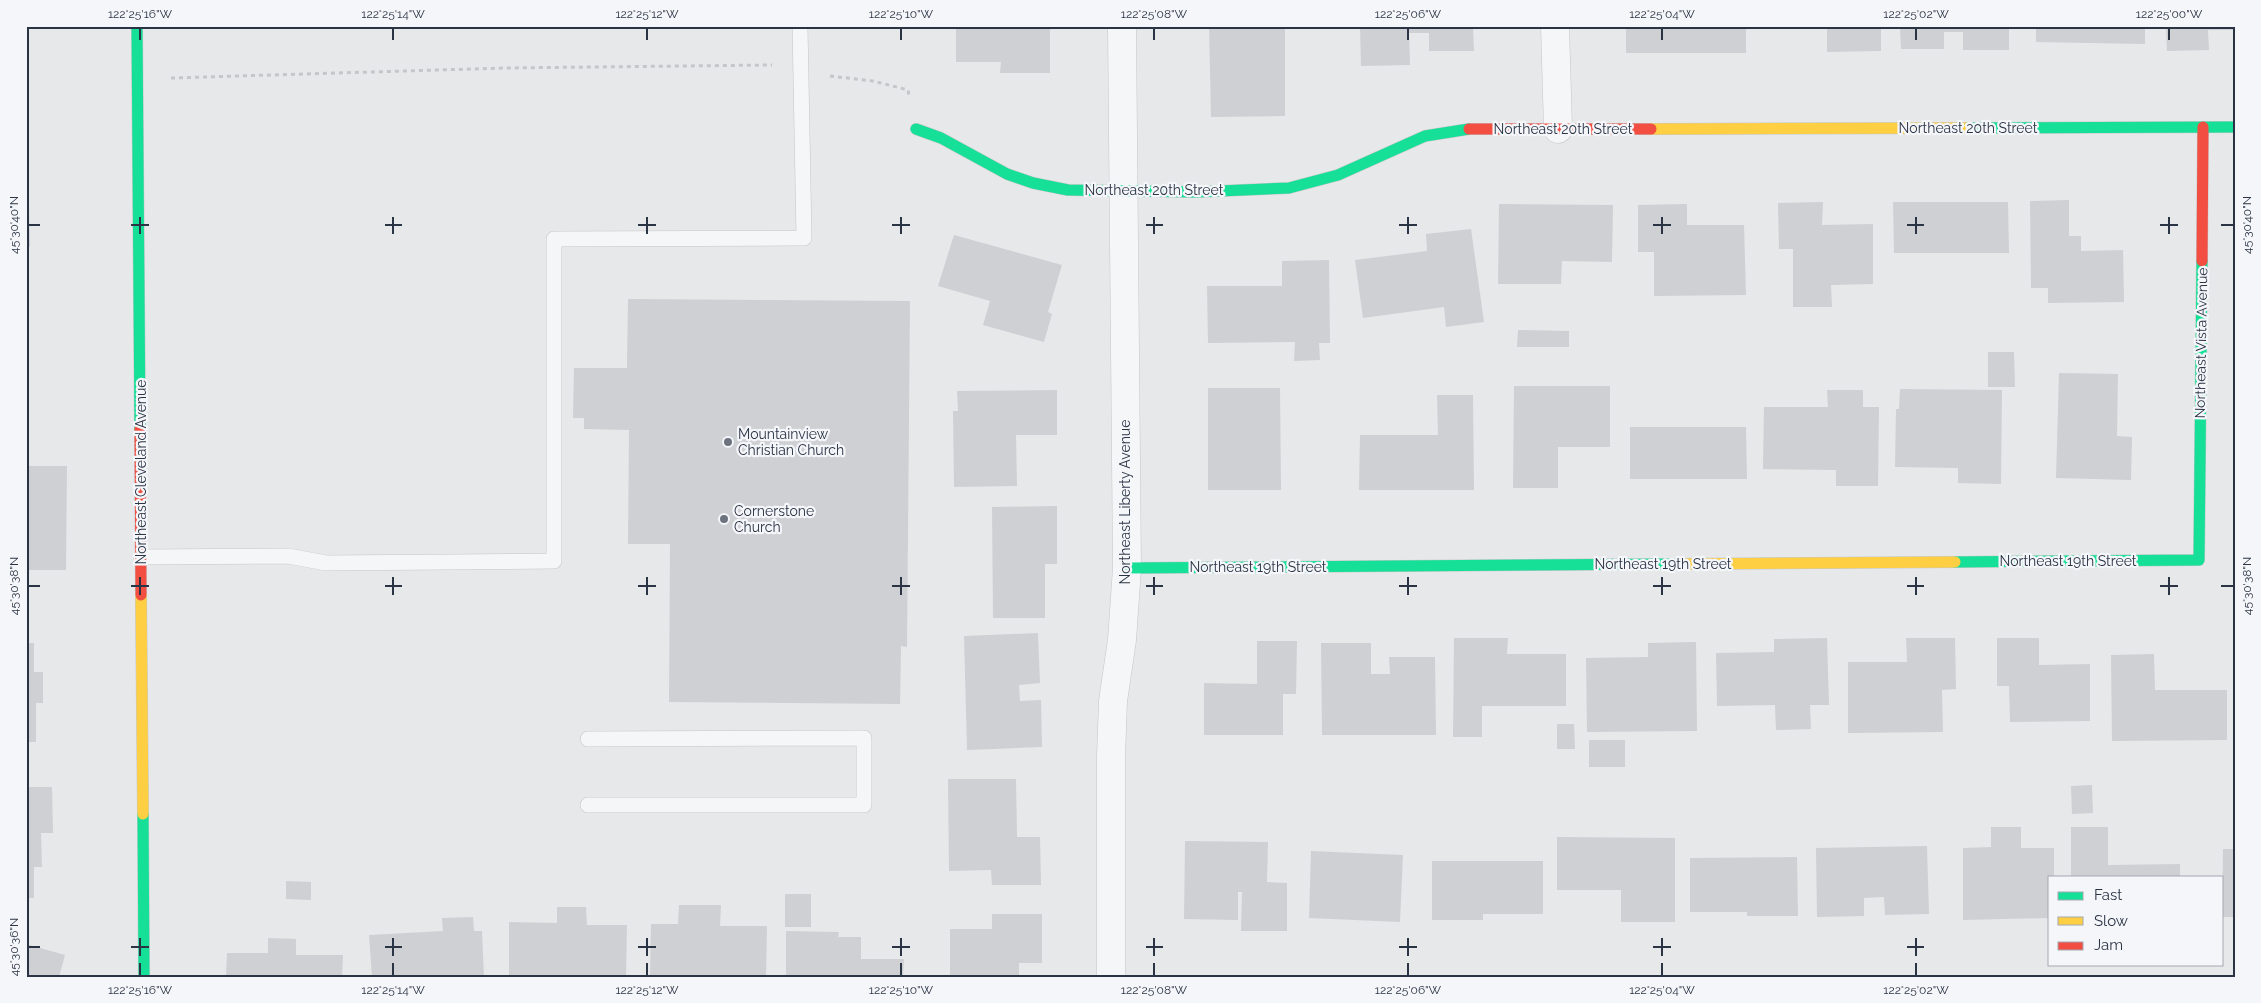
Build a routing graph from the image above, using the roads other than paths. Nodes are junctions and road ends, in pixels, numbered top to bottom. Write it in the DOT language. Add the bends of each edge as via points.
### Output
graph roads {
  1 [pos="137,26"];
  2 [pos="800,26"];
  3 [pos="1122,26"];
  4 [pos="1555,26"];
  5 [pos="2203,127"];
  6 [pos="2235,127"];
  7 [pos="916,129"];
  8 [pos="1558,129"];
  9 [pos="1125,192"];
  10 [pos="141,557"];
  11 [pos="2199,560"];
  12 [pos="1127,568"];
  13 [pos="588,739"];
  14 [pos="588,805"];
  15 [pos="144,977"];
  16 [pos="1111,977"];
  1 -- 10 [label="street, Northeast Cleveland Avenue"];
  2 -- 10 [label="lane" via="804,238 554,239 554,561 326,563 288,556"];
  3 -- 9 [label="street, Northeast Liberty Avenue"];
  4 -- 8 [label="street"];
  5 -- 6 [label="street, Northeast 20th Street"];
  5 -- 8 [label="street, Northeast 20th Street"];
  5 -- 11 [label="street, Northeast Vista Avenue"];
  7 -- 9 [label="street, Northeast 20th Street" via="941,138 1007,174 1033,183 1068,190"];
  8 -- 9 [label="street, Northeast 20th Street" via="1465,129 1425,136 1338,175 1289,188"];
  9 -- 12 [label="street, Northeast Liberty Avenue"];
  10 -- 15 [label="street, Northeast Cleveland Avenue"];
  11 -- 12 [label="street, Northeast 19th Street"];
  12 -- 16 [label="street, Northeast Liberty Avenue" via="1122,640 1113,701"];
  13 -- 14 [label="lane" via="864,738 864,805"];
}
